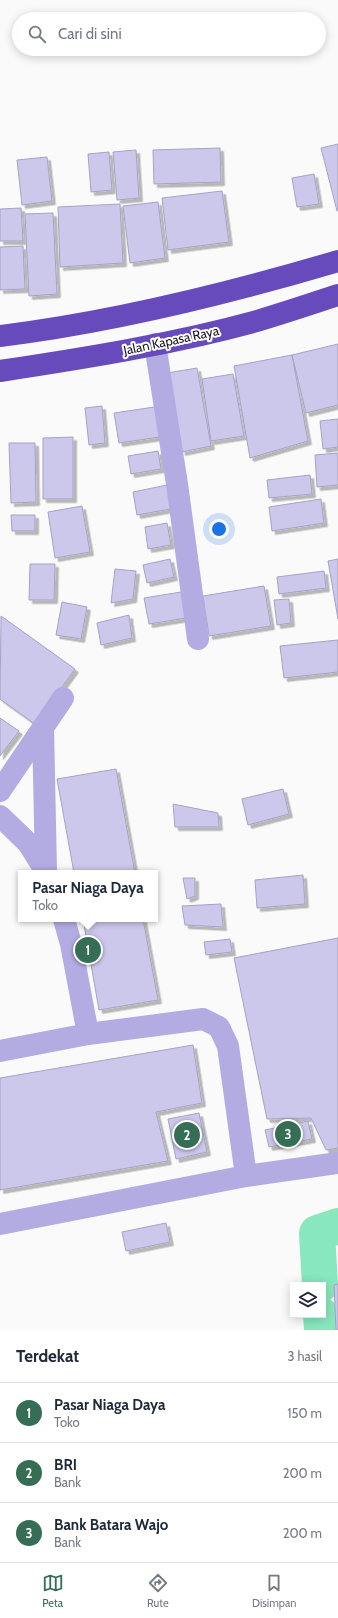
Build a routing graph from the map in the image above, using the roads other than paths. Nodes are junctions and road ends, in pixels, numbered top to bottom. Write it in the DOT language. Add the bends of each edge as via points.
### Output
graph roads {
  1 [pos="338,261"];
  2 [pos="249,287"];
  3 [pos="338,295"];
  4 [pos="256,321"];
  5 [pos="0,336"];
  6 [pos="155,344"];
  7 [pos="0,371"];
  8 [pos="198,639"];
  9 [pos="63,698"];
  10 [pos="43,727"];
  11 [pos="0,791"];
  12 [pos="0,816"];
  13 [pos="45,870"];
  14 [pos="46,870"];
  15 [pos="65,922"];
  16 [pos="88,1034"];
  17 [pos="0,1052"];
  18 [pos="338,1163"];
  19 [pos="246,1176"];
  20 [pos="0,1224"];
  1 -- 2 [label="highway"];
  2 -- 4 [label="highway"];
  2 -- 5 [label="highway" via="56,329"];
  3 -- 4 [label="highway, Jalan Kapasa Raya"];
  4 -- 6 [label="highway, Jalan Kapasa Raya"];
  6 -- 7 [label="highway, Jalan Kapasa Raya"];
  6 -- 8 [label="street"];
  9 -- 10 [label="street"];
  10 -- 11 [label="street"];
  10 -- 14 [label="street"];
  12 -- 13 [label="street" via="28,843"];
  15 -- 16 [label="street"];
  16 -- 17 [label="street"];
  16 -- 19 [label="street" via="203,1019 219,1027 228,1046"];
  18 -- 19 [label="street"];
  19 -- 20 [label="street"];
}
